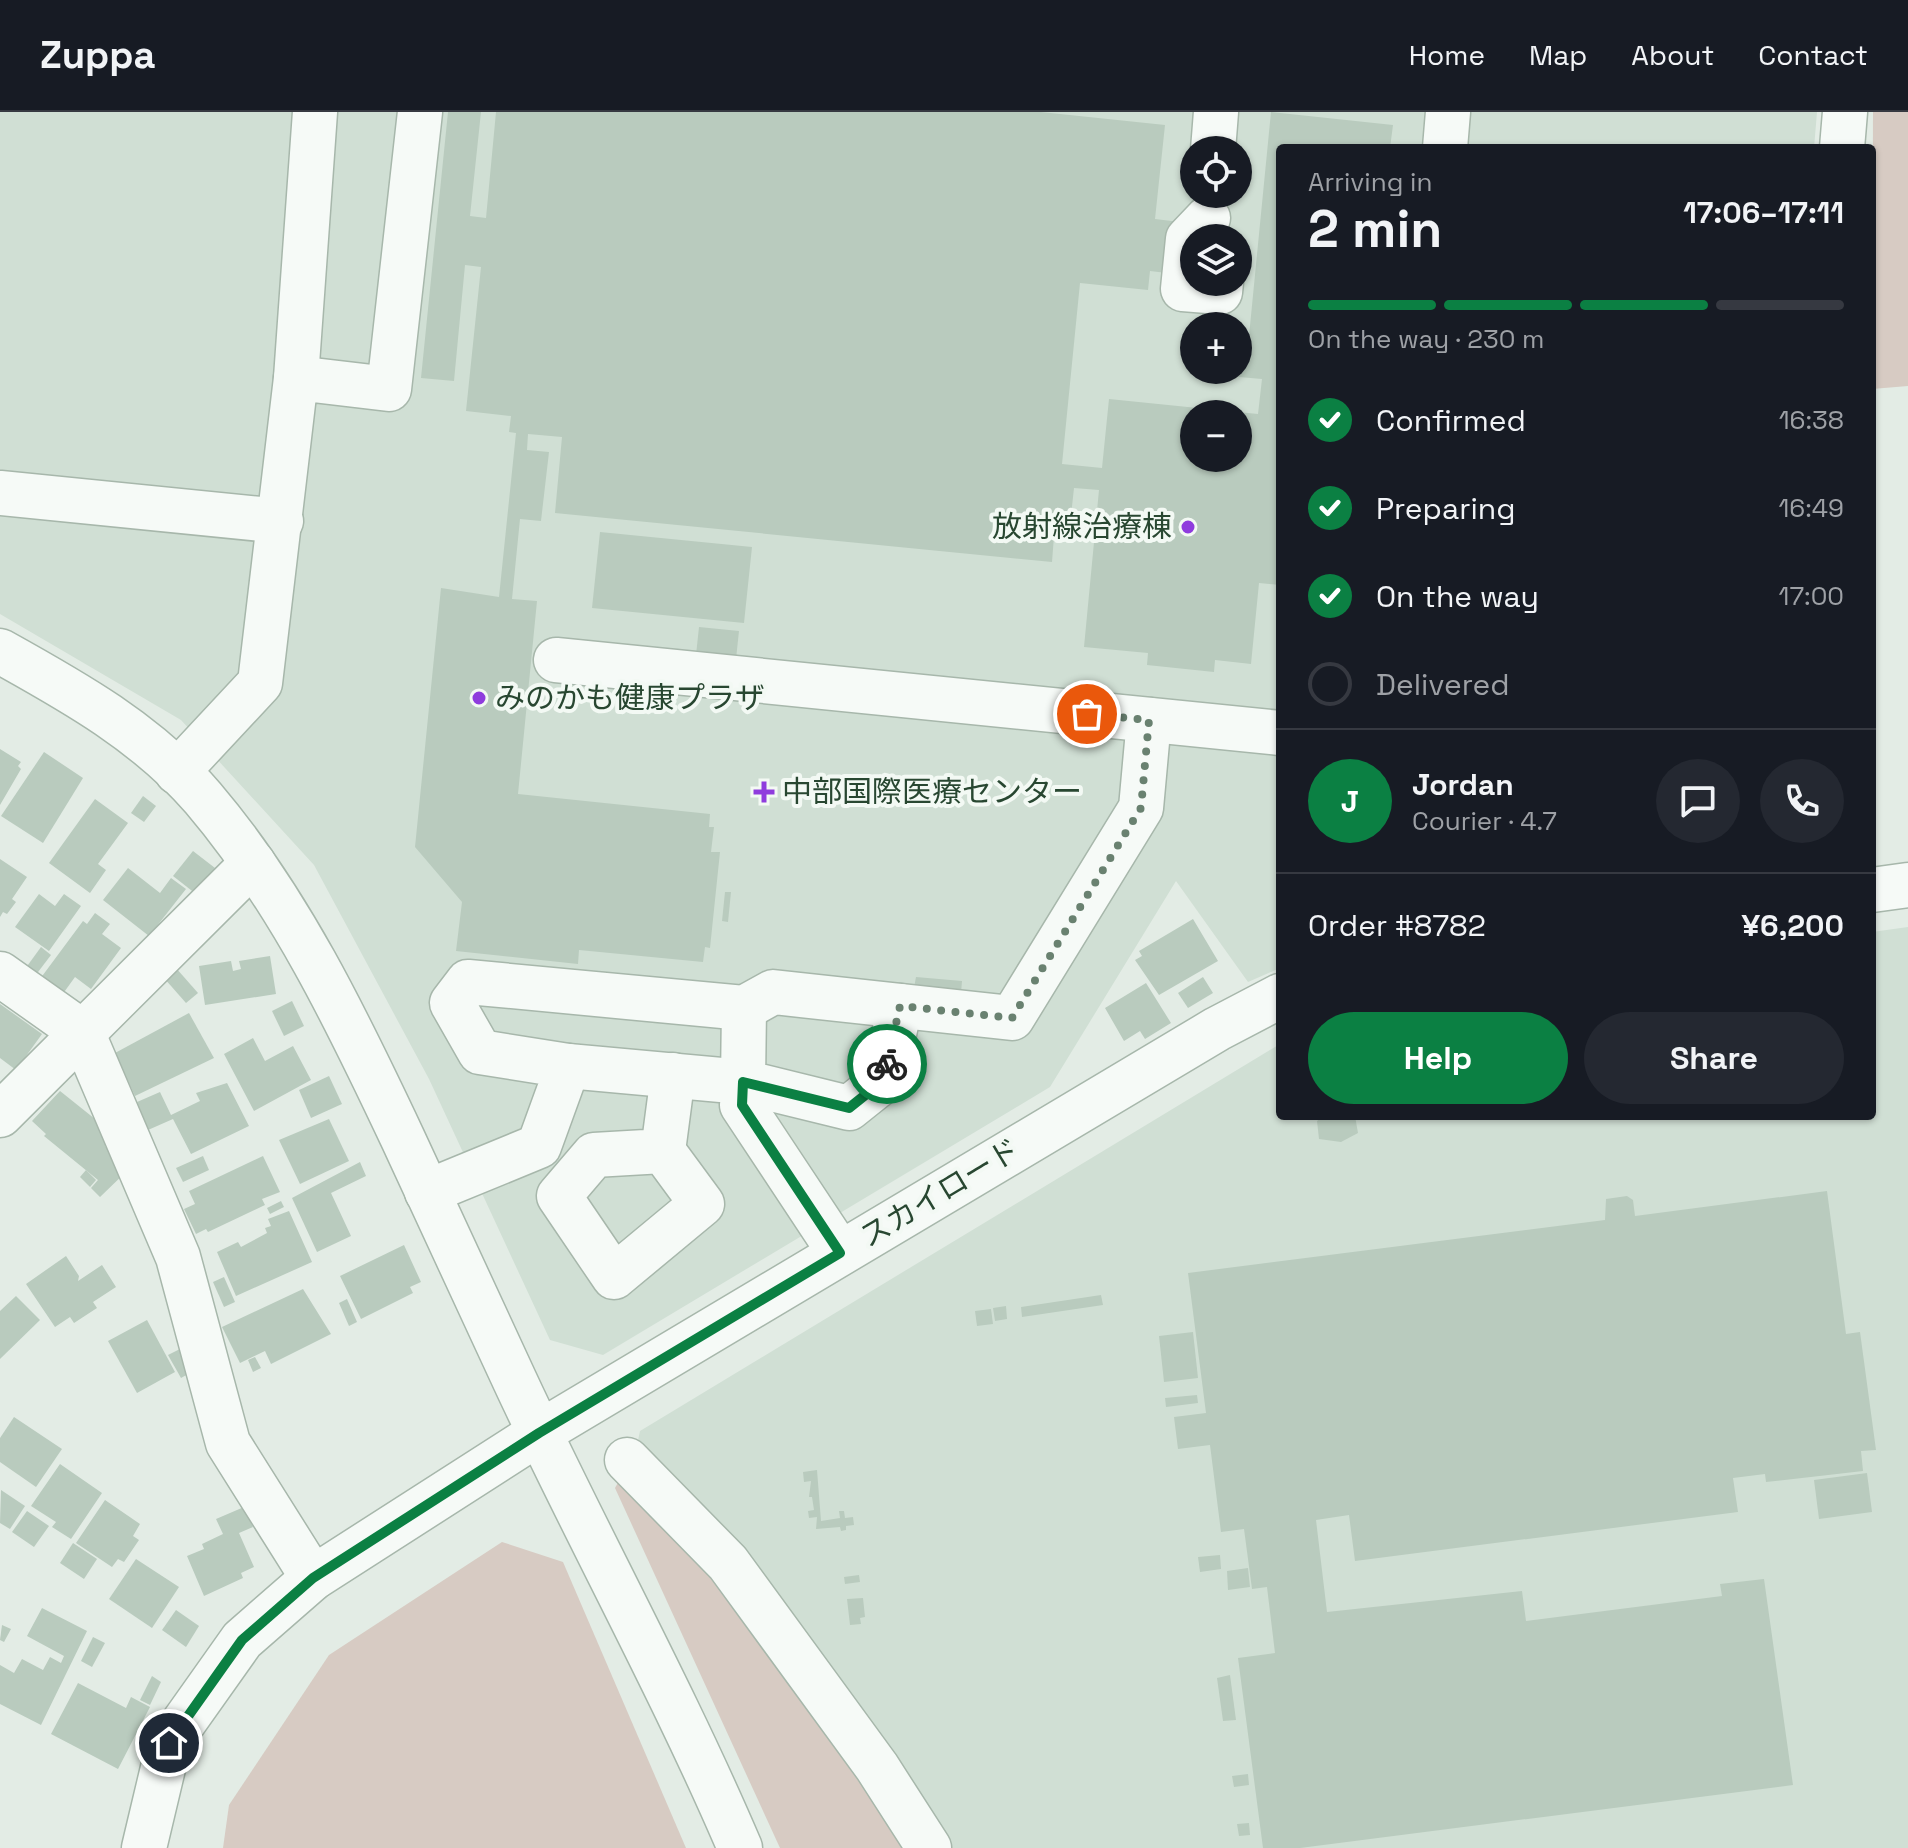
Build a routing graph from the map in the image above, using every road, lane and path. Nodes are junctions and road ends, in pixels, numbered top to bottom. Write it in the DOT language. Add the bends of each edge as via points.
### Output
graph roads {
  1 [pos="315,112"];
  2 [pos="420,112"];
  3 [pos="1216,112"];
  4 [pos="1448,112"];
  5 [pos="1845,112"];
  6 [pos="1214,136"];
  7 [pos="1445,144"];
  8 [pos="1842,144"];
  9 [pos="296,378"];
  10 [pos="0,493"];
  11 [pos="281,521"];
  12 [pos="0,651"];
  13 [pos="556,660"];
  14 [pos="1149,720"];
  15 [pos="1276,733"];
  16 [pos="177,772"];
  17 [pos="253,863"];
  18 [pos="1908,885"];
  19 [pos="1876,889"];
  20 [pos="0,974"];
  21 [pos="1276,998"];
  22 [pos="900,1006"];
  23 [pos="744,1008"];
  24 [pos="82,1032"];
  25 [pos="568,1066"];
  26 [pos="673,1075"];
  27 [pos="743,1082"];
  28 [pos="0,1115"];
  29 [pos="663,1151"];
  30 [pos="427,1192"];
  31 [pos="840,1253"];
  32 [pos="539,1433"];
  33 [pos="627,1460"];
  34 [pos="313,1578"];
  35 [pos="144,1848"];
  36 [pos="740,1848"];
  37 [pos="929,1848"];
  1 -- 9 [label="street"];
  2 -- 9 [label="street" via="389,389"];
  3 -- 6 [label="street"];
  4 -- 7 [label="street"];
  5 -- 8 [label="street"];
  9 -- 11 [label="street"];
  10 -- 11 [label="street"];
  11 -- 16 [label="street" via="260,683"];
  12 -- 16 [label="street" via="142,738"];
  13 -- 14 [label="street"];
  14 -- 15 [label="street"];
  14 -- 22 [label="street" via="1141,808 1012,1018"];
  16 -- 17 [label="street"];
  17 -- 24 [label="street"];
  17 -- 30 [label="street" via="343,1010"];
  18 -- 19 [label="street"];
  20 -- 24 [label="street"];
  21 -- 31 [label="street, スカイロード"];
  22 -- 23 [label="street" via="773,992"];
  22 -- 27 [label="street" via="884,1080 849,1108"];
  23 -- 25 [label="street" via="468,982 452,1003 480,1052"];
  23 -- 27 [label="street"];
  24 -- 28 [label="street"];
  24 -- 34 [label="street" via="178,1257 228,1443"];
  25 -- 26 [label="street"];
  25 -- 30 [label="street" via="539,1146"];
  26 -- 27 [label="street"];
  26 -- 29 [label="street"];
  27 -- 31 [label="street" via="742,1105"];
  30 -- 32 [label="street"];
  31 -- 32 [label="street, スカイロード"];
  32 -- 34 [label="street, スカイロード"];
  32 -- 36 [label="street" via="698,1751"];
  33 -- 37 [label="street" via="728,1563 877,1767"];
  34 -- 35 [label="street, スカイロード" via="242,1640 169,1743"];
}
